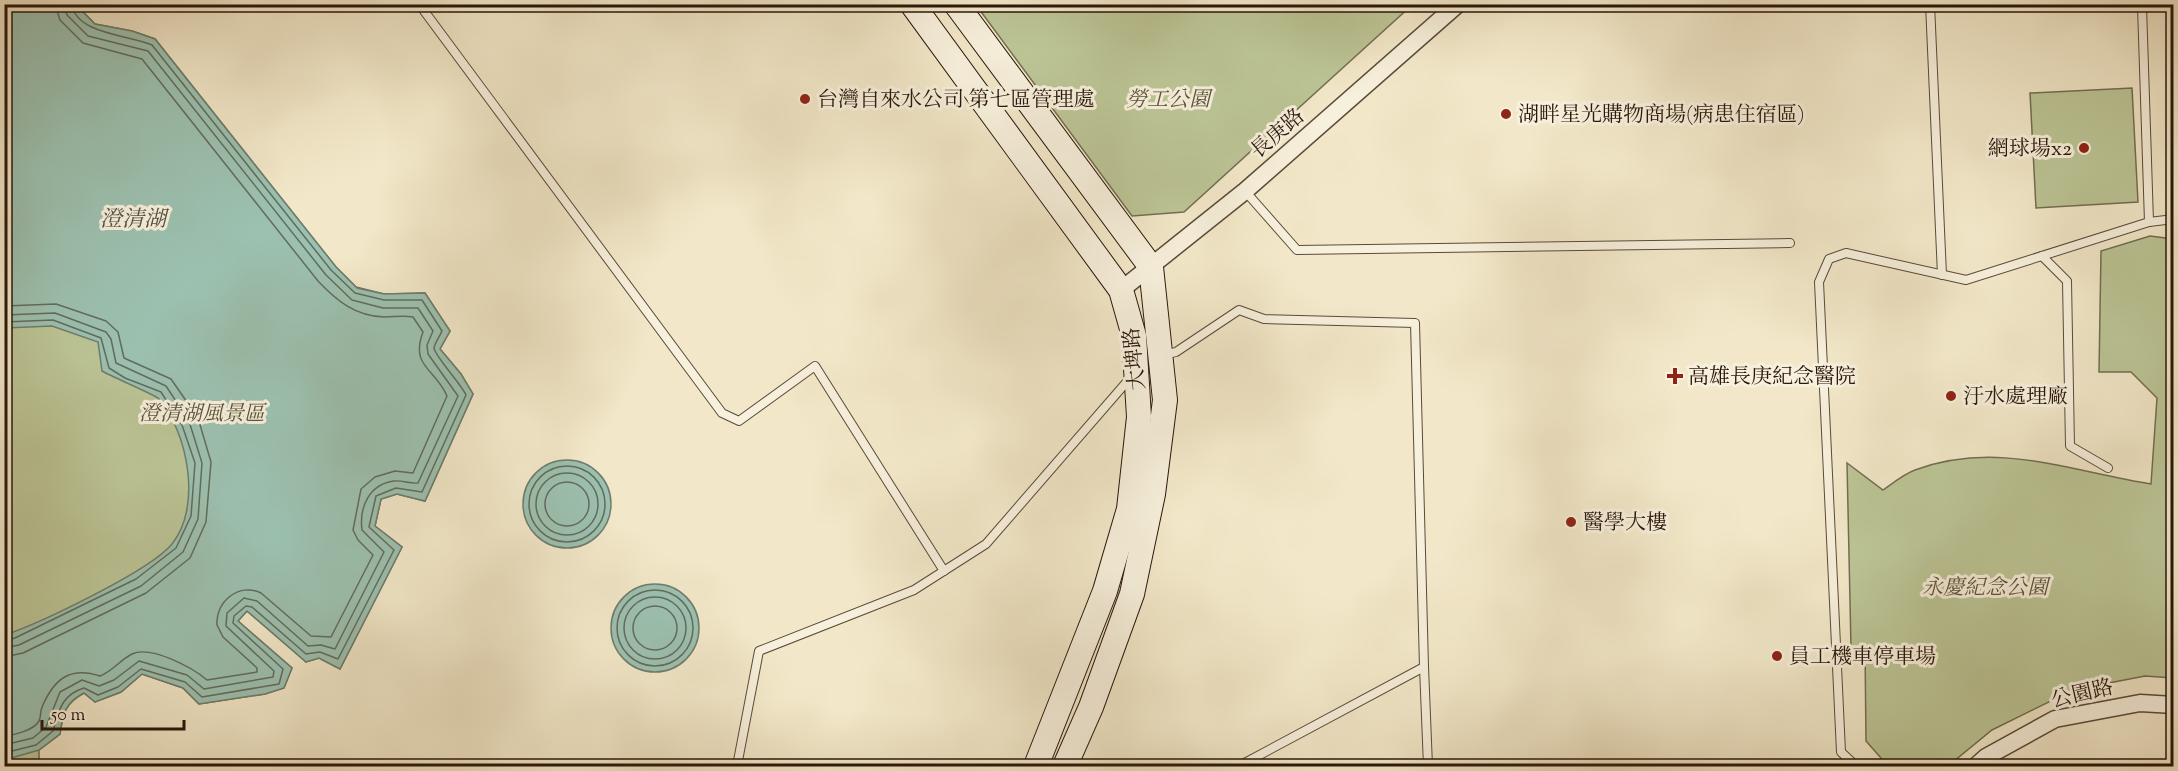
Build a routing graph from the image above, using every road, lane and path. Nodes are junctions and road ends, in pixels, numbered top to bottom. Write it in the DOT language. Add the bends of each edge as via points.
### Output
graph roads {
  1 [pos="419,4"];
  2 [pos="912,4"];
  3 [pos="956,4"];
  4 [pos="1458,4"];
  5 [pos="1930,4"];
  6 [pos="2142,6"];
  7 [pos="1245,191"];
  8 [pos="2174,219"];
  9 [pos="2149,222"];
  10 [pos="1790,243"];
  11 [pos="2042,256"];
  12 [pos="1151,267"];
  13 [pos="1942,275"];
  14 [pos="1121,290"];
  15 [pos="1162,355"];
  16 [pos="1137,371"];
  17 [pos="2108,468"];
  18 [pos="944,571"];
  19 [pos="1424,667"];
  20 [pos="2174,705"];
  21 [pos="737,766"];
  22 [pos="1036,766"];
  23 [pos="1065,766"];
  24 [pos="1239,766"];
  25 [pos="1428,766"];
  26 [pos="1856,766"];
  27 [pos="1976,766"];
  1 -- 18 [label="lane" via="722,413 739,421 815,366"];
  2 -- 14 [label="main road, 大埤路"];
  3 -- 12 [label="main road, 大埤路"];
  4 -- 7 [label="street, 長庚路"];
  5 -- 13 [label="lane"];
  6 -- 9 [label="lane"];
  7 -- 10 [label="lane" via="1297,249"];
  7 -- 12 [label="street, 長庚路"];
  8 -- 9 [label="lane"];
  9 -- 11 [label="lane"];
  11 -- 13 [label="lane" via="1966,280"];
  11 -- 17 [label="lane" via="2067,281 2070,446"];
  12 -- 14 [label="street, 長庚路"];
  12 -- 15 [label="main road, 大埤路"];
  13 -- 26 [label="lane" via="1846,253 1829,259 1819,282 1841,752"];
  14 -- 16 [label="main road, 大埤路" via="1134,336"];
  15 -- 19 [label="lane" via="1176,352 1239,310 1264,319 1415,323"];
  15 -- 23 [label="main road, 大埤路" via="1166,400 1132,594"];
  16 -- 18 [label="lane" via="986,544"];
  16 -- 22 [label="main road, 大埤路" via="1139,417 1130,509 1105,591"];
  18 -- 21 [label="lane" via="914,590 759,651"];
  19 -- 24 [label="lane"];
  19 -- 25 [label="lane"];
  20 -- 27 [label="street, 公園路" via="2140,703 2055,719"];
}
